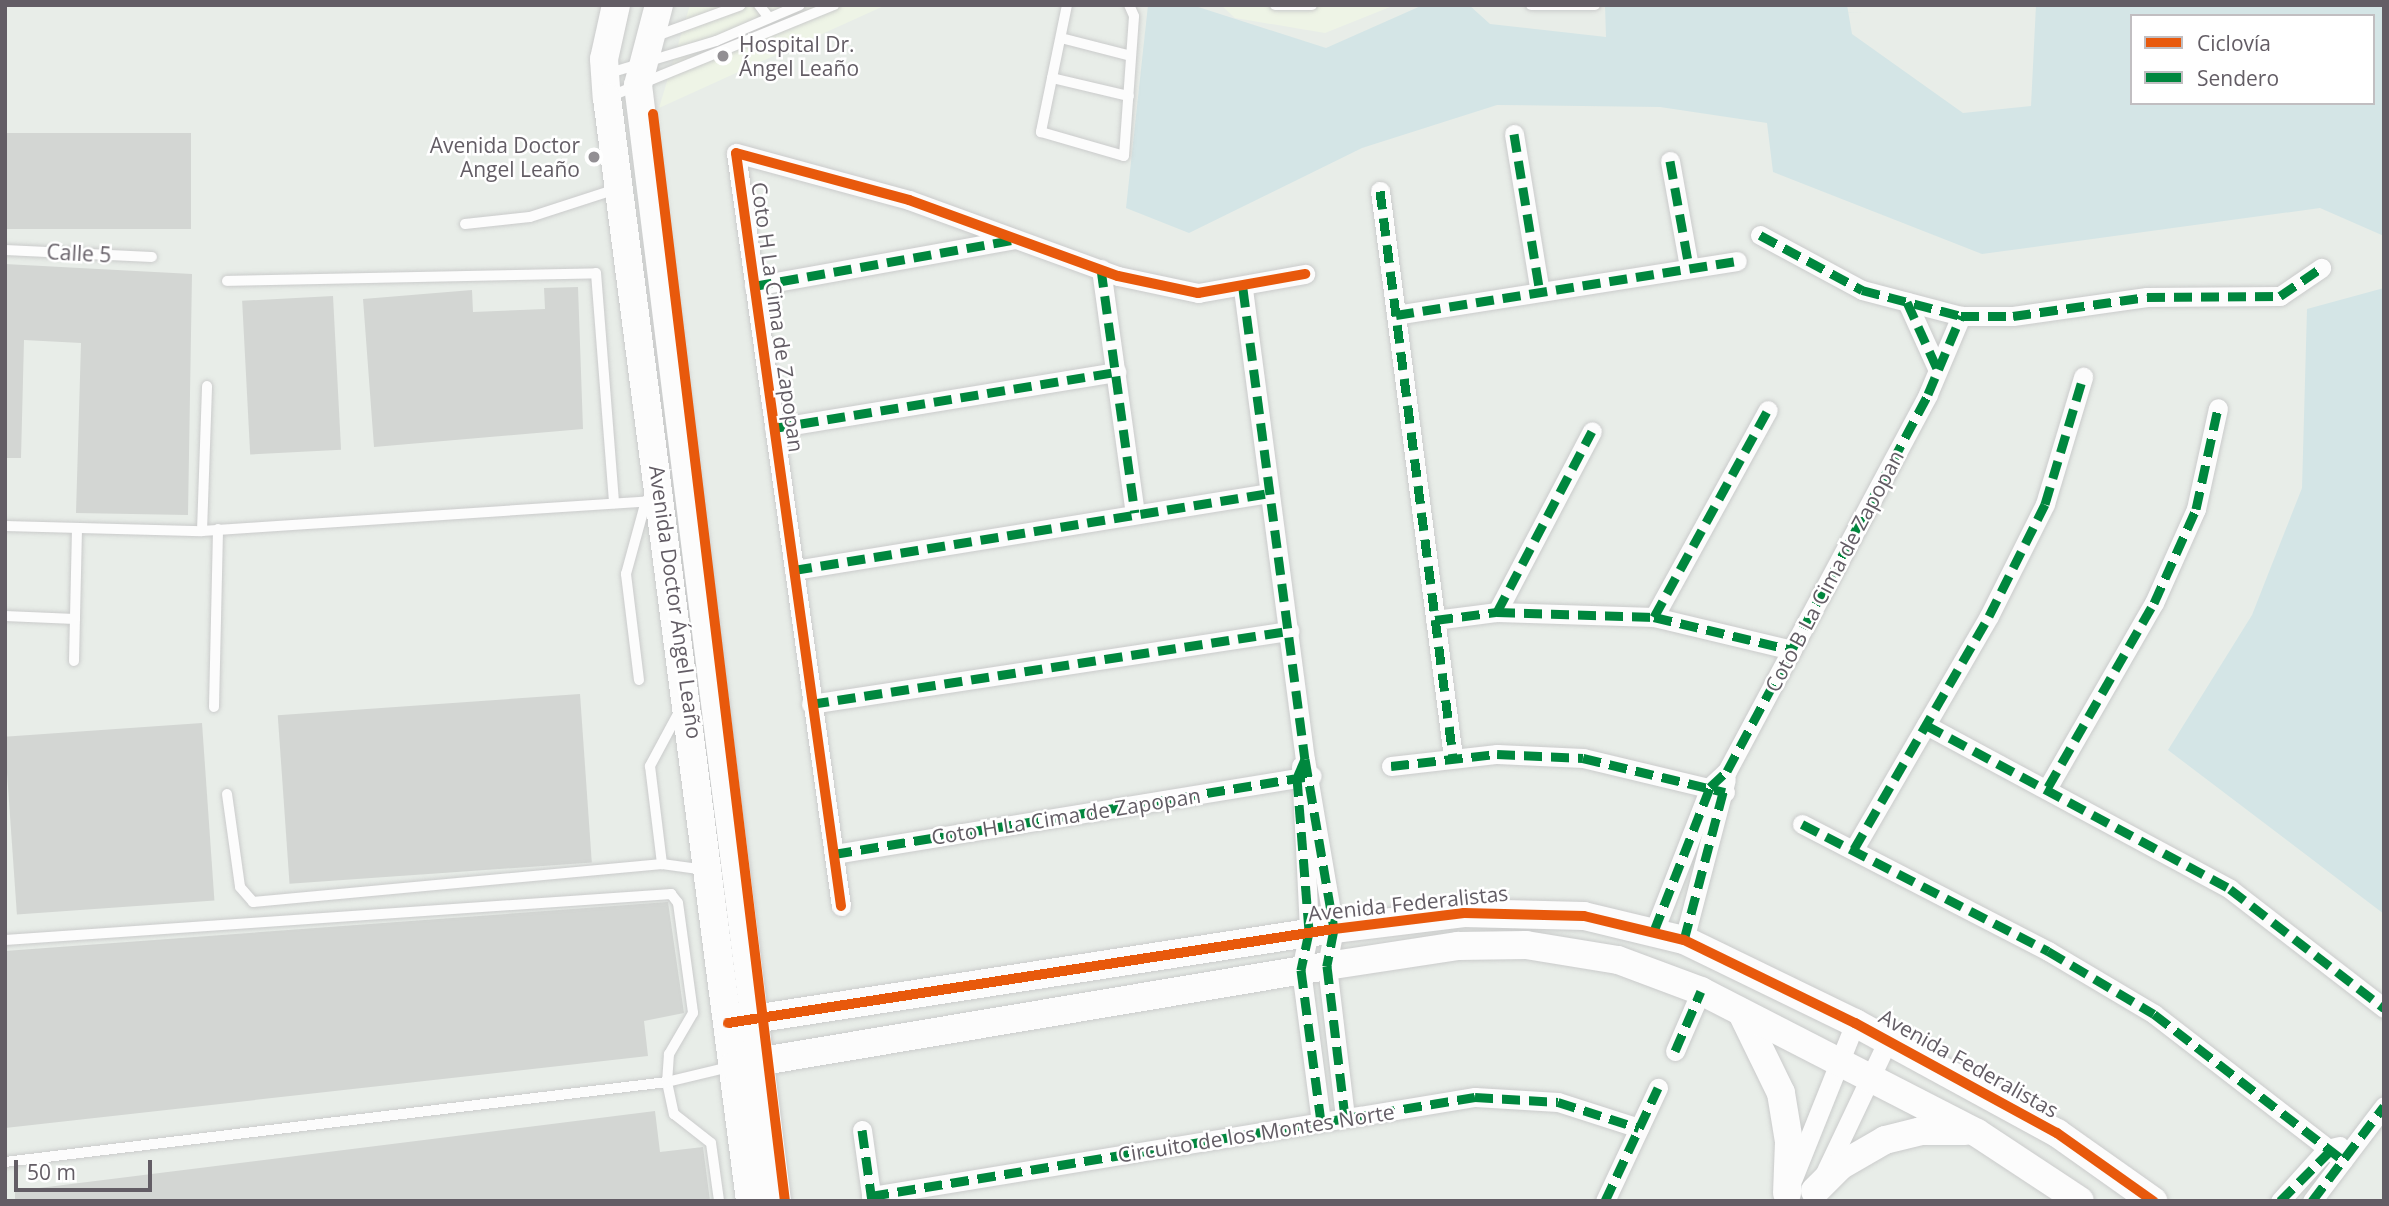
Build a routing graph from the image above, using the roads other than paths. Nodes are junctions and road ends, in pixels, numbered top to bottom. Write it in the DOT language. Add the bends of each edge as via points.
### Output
graph roads {
  1 [pos="616,5"];
  2 [pos="659,5"];
  3 [pos="741,5"];
  4 [pos="759,5"];
  5 [pos="800,5"];
  6 [pos="834,5"];
  7 [pos="1067,5"];
  8 [pos="1129,5"];
  9 [pos="1275,5"];
  10 [pos="1311,5"];
  11 [pos="1531,5"];
  12 [pos="1595,5"];
  13 [pos="769,18"];
  14 [pos="1061,38"];
  15 [pos="1131,56"];
  16 [pos="643,62"];
  17 [pos="1052,78"];
  18 [pos="606,86"];
  19 [pos="1129,96"];
  20 [pos="1514,134"];
  21 [pos="1670,161"];
  22 [pos="620,188"];
  23 [pos="1380,191"];
  24 [pos="465,224"];
  25 [pos="1760,235"];
  26 [pos="1017,239"];
  27 [pos="5,250"];
  28 [pos="152,257"];
  29 [pos="1737,261"];
  30 [pos="1689,268"];
  31 [pos="2321,268"];
  32 [pos="1101,269"];
  33 [pos="1305,274"];
  34 [pos="227,281"];
  35 [pos="754,286"];
  36 [pos="1539,287"];
  37 [pos="1243,289"];
  38 [pos="1907,302"];
  39 [pos="1396,314"];
  40 [pos="1961,316"];
  41 [pos="1937,368"];
  42 [pos="1115,372"];
  43 [pos="2083,377"];
  44 [pos="207,386"];
  45 [pos="2218,408"];
  46 [pos="1768,410"];
  47 [pos="774,428"];
  48 [pos="1592,431"];
  49 [pos="1270,493"];
  50 [pos="665,500"];
  51 [pos="614,503"];
  52 [pos="1135,513"];
  53 [pos="5,526"];
  54 [pos="77,528"];
  55 [pos="218,529"];
  56 [pos="202,531"];
  57 [pos="794,570"];
  58 [pos="1497,612"];
  59 [pos="5,616"];
  60 [pos="1654,617"];
  61 [pos="75,619"];
  62 [pos="1436,620"];
  63 [pos="1289,631"];
  64 [pos="1791,650"];
  65 [pos="74,661"];
  66 [pos="639,680"];
  67 [pos="689,694"];
  68 [pos="811,705"];
  69 [pos="214,707"];
  70 [pos="1926,725"];
  71 [pos="1453,757"];
  72 [pos="1391,766"];
  73 [pos="1305,771"];
  74 [pos="2048,787"];
  75 [pos="1718,789"];
  76 [pos="227,794"];
  77 [pos="1802,824"];
  78 [pos="1854,849"];
  79 [pos="834,854"];
  80 [pos="662,864"];
  81 [pos="710,871"];
  82 [pos="841,906"];
  83 [pos="1654,930"];
  84 [pos="1322,931"];
  85 [pos="5,940"];
  86 [pos="1684,940"];
  87 [pos="1314,968"];
  88 [pos="1701,991"];
  89 [pos="2384,1008"];
  90 [pos="1741,1010"];
  91 [pos="740,1021"];
  92 [pos="1855,1023"];
  93 [pos="1333,1028"];
  94 [pos="1308,1032"];
  95 [pos="1888,1040"];
  96 [pos="1675,1051"];
  97 [pos="746,1061"];
  98 [pos="1839,1062"];
  99 [pos="1871,1078"];
  100 [pos="667,1082"];
  101 [pos="1658,1088"];
  102 [pos="2384,1107"];
  103 [pos="1345,1118"];
  104 [pos="1321,1122"];
  105 [pos="1639,1128"];
  106 [pos="862,1130"];
  107 [pos="1977,1133"];
  108 [pos="2327,1149"];
  109 [pos="2347,1152"];
  110 [pos="5,1162"];
  111 [pos="1799,1196"];
  112 [pos="871,1198"];
  113 [pos="719,1201"];
  114 [pos="750,1201"];
  115 [pos="777,1201"];
  116 [pos="1605,1201"];
  117 [pos="2080,1201"];
  118 [pos="2152,1201"];
  119 [pos="2280,1201"];
  120 [pos="2312,1201"];
  1 -- 18 [label="street, Avenida Doctor Ángel Leaño"];
  2 -- 16 [label="street, Avenida Doctor Ángel Leaño"];
  3 -- 16 [label="lane"];
  4 -- 13 [label="lane"];
  5 -- 13 [label="lane"];
  6 -- 16 [label="lane"];
  7 -- 14 [label="lane"];
  8 -- 15 [label="lane"];
  9 -- 10 [label="lane"];
  11 -- 12 [label="lane"];
  13 -- 16 [label="lane"];
  14 -- 15 [label="lane"];
  14 -- 17 [label="lane"];
  15 -- 19 [label="lane"];
  16 -- 18 [label="lane"];
  16 -- 18 [label="lane"];
  16 -- 50 [label="street, Avenida Doctor Ángel Leaño"];
  17 -- 19 [label="lane"];
  17 -- 19 [label="lane" via="1041,132 1124,156"];
  18 -- 22 [label="street, Avenida Doctor Ángel Leaño"];
  20 -- 36 [label="street"];
  21 -- 30 [label="street"];
  22 -- 24 [label="lane" via="530,217"];
  22 -- 50 [label="street, Avenida Doctor Ángel Leaño"];
  23 -- 39 [label="street"];
  25 -- 38 [label="street" via="1862,290"];
  26 -- 32 [label="street, Coto H La Cima de Zapopan"];
  26 -- 35 [label="street, Coto H La Cima de Zapopan"];
  26 -- 35 [label="street, Coto H La Cima de Zapopan" via="909,200 736,153"];
  27 -- 28 [label="lane, Calle 5"];
  29 -- 30 [label="street"];
  30 -- 36 [label="street"];
  31 -- 40 [label="street" via="2280,296 2161,296 2013,316"];
  32 -- 37 [label="street, Coto H La Cima de Zapopan" via="1198,293"];
  32 -- 42 [label="street"];
  33 -- 37 [label="street, Coto H La Cima de Zapopan"];
  34 -- 51 [label="lane" via="596,273"];
  35 -- 47 [label="street, Coto H La Cima de Zapopan"];
  36 -- 39 [label="street"];
  37 -- 49 [label="street"];
  38 -- 40 [label="street"];
  38 -- 41 [label="street"];
  39 -- 62 [label="street"];
  40 -- 41 [label="street, Coto B La Cima de Zapopan"];
  41 -- 64 [label="street, Coto B La Cima de Zapopan"];
  42 -- 47 [label="street, Coto H La Cima de Zapopan"];
  42 -- 52 [label="street"];
  43 -- 70 [label="street" via="2046,504"];
  44 -- 56 [label="lane"];
  45 -- 74 [label="street" via="2196,509 2154,603"];
  46 -- 60 [label="street"];
  47 -- 57 [label="street, Coto H La Cima de Zapopan"];
  48 -- 58 [label="street"];
  49 -- 52 [label="street"];
  49 -- 63 [label="street"];
  50 -- 51 [label="lane"];
  50 -- 66 [label="lane" via="626,574"];
  50 -- 67 [label="street, Avenida Doctor Ángel Leaño"];
  50 -- 91 [label="street, Avenida Doctor Ángel Leaño"];
  51 -- 55 [label="lane"];
  52 -- 57 [label="street"];
  53 -- 54 [label="lane"];
  54 -- 56 [label="lane"];
  54 -- 61 [label="lane"];
  55 -- 56 [label="lane"];
  55 -- 69 [label="lane"];
  57 -- 68 [label="street, Coto H La Cima de Zapopan"];
  58 -- 60 [label="street"];
  58 -- 62 [label="street"];
  59 -- 61 [label="lane"];
  60 -- 64 [label="street"];
  61 -- 65 [label="lane"];
  62 -- 71 [label="street"];
  63 -- 68 [label="street"];
  63 -- 73 [label="street"];
  64 -- 75 [label="street, Coto B La Cima de Zapopan"];
  67 -- 80 [label="lane" via="650,766"];
  67 -- 81 [label="street, Avenida Doctor Ángel Leaño"];
  68 -- 79 [label="street, Coto H La Cima de Zapopan"];
  70 -- 74 [label="street"];
  70 -- 78 [label="street"];
  71 -- 72 [label="street"];
  71 -- 75 [label="street" via="1583,758"];
  73 -- 79 [label="street, Coto H La Cima de Zapopan"];
  73 -- 84 [label="street"];
  74 -- 89 [label="street" via="2230,889"];
  75 -- 83 [label="street, Coto B La Cima de Zapopan"];
  75 -- 86 [label="street"];
  76 -- 80 [label="lane" via="240,887 254,902"];
  77 -- 78 [label="street"];
  78 -- 108 [label="street" via="2154,1014"];
  79 -- 82 [label="street, Coto H La Cima de Zapopan"];
  80 -- 81 [label="lane"];
  81 -- 91 [label="street, Avenida Doctor Ángel Leaño"];
  83 -- 84 [label="street, Avenida Federalistas" via="1527,910"];
  83 -- 86 [label="street, Avenida Federalistas"];
  84 -- 87 [label="street"];
  84 -- 91 [label="street, Avenida Federalistas"];
  85 -- 100 [label="lane" via="671,894 678,904 693,1013 669,1054"];
  86 -- 92 [label="street, Avenida Federalistas"];
  87 -- 88 [label="street" via="1458,946 1526,945 1618,960"];
  87 -- 93 [label="street"];
  87 -- 94 [label="street"];
  87 -- 97 [label="street"];
  88 -- 90 [label="street"];
  88 -- 96 [label="street"];
  90 -- 98 [label="street"];
  90 -- 111 [label="street" via="1781,1093"];
  91 -- 97 [label="street, Avenida Doctor Ángel Leaño"];
  92 -- 95 [label="street, Avenida Federalistas"];
  92 -- 98 [label="street"];
  93 -- 94 [label="street"];
  93 -- 103 [label="street"];
  94 -- 104 [label="street"];
  95 -- 99 [label="street"];
  95 -- 118 [label="street, Avenida Federalistas" via="2057,1133"];
  97 -- 100 [label="lane"];
  97 -- 114 [label="street, Avenida Doctor Ángel Leaño"];
  97 -- 115 [label="street, Avenida Doctor Ángel Leaño"];
  98 -- 99 [label="street"];
  98 -- 111 [label="street"];
  99 -- 107 [label="street"];
  99 -- 111 [label="street"];
  100 -- 110 [label="lane"];
  100 -- 113 [label="lane" via="674,1114 711,1143"];
  101 -- 105 [label="street"];
  102 -- 109 [label="street"];
  103 -- 104 [label="street, Circuito de los Montes Norte"];
  103 -- 105 [label="street, Circuito de los Montes Norte" via="1497,1096 1558,1102"];
  104 -- 112 [label="street, Circuito de los Montes Norte"];
  105 -- 116 [label="street"];
  106 -- 112 [label="street"];
  107 -- 111 [label="street" via="1921,1130 1885,1140"];
  107 -- 117 [label="street"];
  108 -- 109 [label="street"];
  108 -- 119 [label="street"];
  109 -- 120 [label="street"];
}
